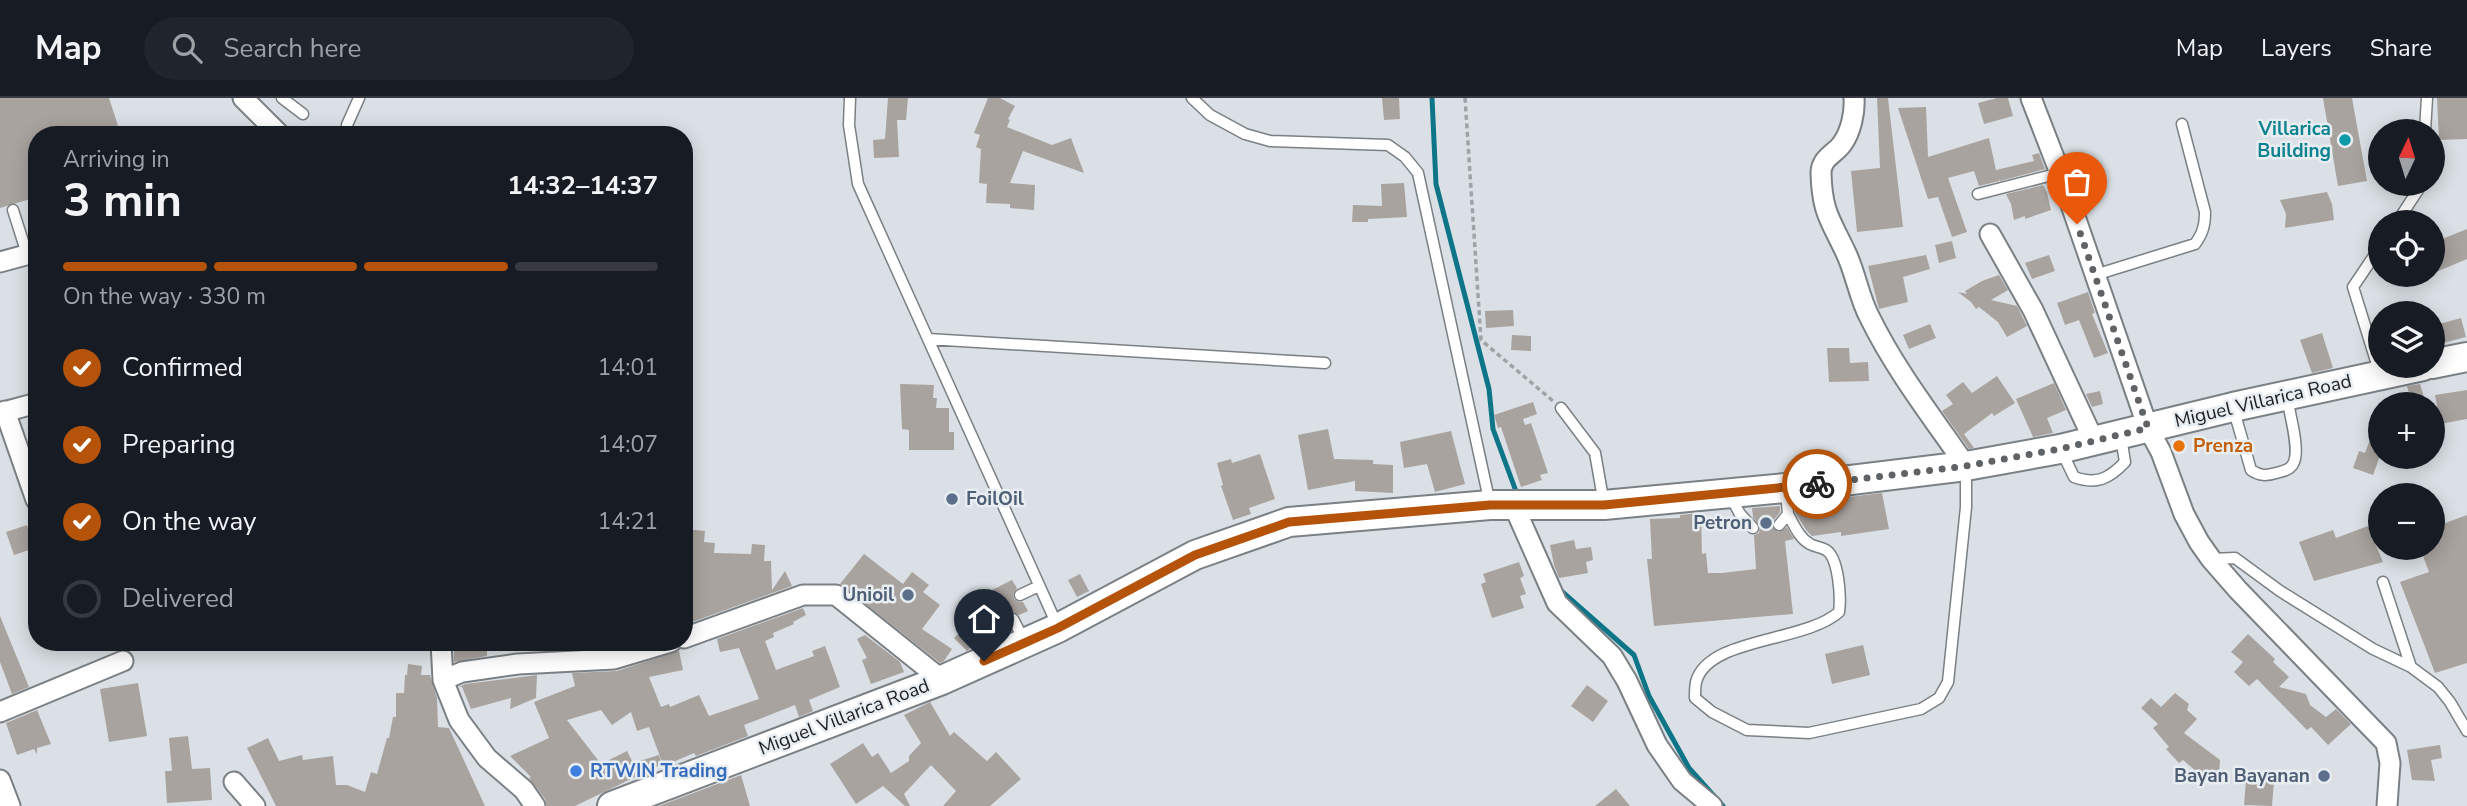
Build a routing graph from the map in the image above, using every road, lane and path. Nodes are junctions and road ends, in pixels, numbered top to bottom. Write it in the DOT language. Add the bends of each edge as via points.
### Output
graph roads {
  1 [pos="243,98"];
  2 [pos="282,98"];
  3 [pos="359,98"];
  4 [pos="850,98"];
  5 [pos="1192,98"];
  6 [pos="1465,98"];
  7 [pos="1854,98"];
  8 [pos="2031,98"];
  9 [pos="2427,98"];
  10 [pos="303,114"];
  11 [pos="2426,119"];
  12 [pos="2182,124"];
  13 [pos="347,125"];
  14 [pos="271,126"];
  15 [pos="2060,173"];
  16 [pos="1978,194"];
  17 [pos="13,211"];
  18 [pos="1990,234"];
  19 [pos="28,244"];
  20 [pos="28,254"];
  21 [pos="0,262"];
  22 [pos="2368,265"];
  23 [pos="2095,275"];
  24 [pos="2368,335"];
  25 [pos="928,339"];
  26 [pos="2467,357"];
  27 [pos="2445,361"];
  28 [pos="1325,363"];
  29 [pos="2368,377"];
  30 [pos="2286,395"];
  31 [pos="28,405"];
  32 [pos="2233,407"];
  33 [pos="1561,408"];
  34 [pos="3,412"];
  35 [pos="2148,428"];
  36 [pos="2108,438"];
  37 [pos="2060,449"];
  38 [pos="1966,466"];
  39 [pos="28,479"];
  40 [pos="1728,492"];
  41 [pos="1787,501"];
  42 [pos="1501,504"];
  43 [pos="1604,505"];
  44 [pos="1779,524"];
  45 [pos="1753,528"];
  46 [pos="2211,559"];
  47 [pos="2383,582"];
  48 [pos="1039,586"];
  49 [pos="1020,595"];
  50 [pos="1058,628"];
  51 [pos="693,635"];
  52 [pos="441,651"];
  53 [pos="641,651"];
  54 [pos="122,662"];
  55 [pos="2411,667"];
  56 [pos="443,680"];
  57 [pos="942,680"];
  58 [pos="0,712"];
  59 [pos="2467,730"];
  60 [pos="0,780"];
  61 [pos="234,782"];
  62 [pos="620,804"];
  63 [pos="10,806"];
  64 [pos="255,806"];
  65 [pos="535,806"];
  66 [pos="1712,806"];
  67 [pos="2387,806"];
  1 -- 14 [label="street"];
  2 -- 10 [label="lane"];
  3 -- 13 [label="lane"];
  4 -- 25 [label="lane" via="858,184"];
  5 -- 42 [label="lane" via="1210,115 1245,134 1270,141 1388,145 1418,173"];
  6 -- 33 [label="path" via="1480,340"];
  7 -- 38 [label="street" via="1842,144 1821,168 1827,217 1888,352"];
  8 -- 15 [label="street"];
  9 -- 11 [label="lane"];
  12 -- 23 [label="lane" via="2204,212 2202,234 2195,244"];
  15 -- 16 [label="lane"];
  15 -- 23 [label="street"];
  17 -- 19 [label="lane"];
  18 -- 36 [label="street"];
  20 -- 21 [label="street"];
  22 -- 24 [label="lane" via="2353,287"];
  23 -- 35 [label="street"];
  25 -- 28 [label="lane"];
  25 -- 48 [label="lane"];
  26 -- 27 [label="main road"];
  29 -- 30 [label="main road, Miguel Villarica Road"];
  30 -- 32 [label="main road, Miguel Villarica Road"];
  30 -- 32 [label="lane" via="2294,462 2290,469 2266,476 2251,470"];
  31 -- 34 [label="street"];
  32 -- 35 [label="main road, Miguel Villarica Road"];
  33 -- 43 [label="lane" via="1595,453"];
  34 -- 39 [label="street"];
  35 -- 36 [label="main road, Miguel Villarica Road"];
  35 -- 46 [label="street" via="2184,514"];
  36 -- 37 [label="main road, Miguel Villarica Road"];
  36 -- 37 [label="lane" via="2125,462 2113,475 2088,482 2074,477"];
  37 -- 38 [label="main road, Miguel Villarica Road"];
  38 -- 41 [label="main road, Miguel Villarica Road"];
  38 -- 41 [label="lane" via="1948,682 1939,698 1920,709 1809,733 1747,730 1695,698 1696,681 1703,669 1722,652 1816,626 1839,612 1834,559 1796,530"];
  40 -- 41 [label="main road, Miguel Villarica Road"];
  40 -- 43 [label="main road, Miguel Villarica Road"];
  40 -- 45 [label="lane"];
  41 -- 44 [label="lane"];
  42 -- 43 [label="main road, Miguel Villarica Road"];
  42 -- 50 [label="main road, Miguel Villarica Road" via="1289,522 1195,555"];
  42 -- 66 [label="street" via="1556,603 1612,656 1657,745 1682,781"];
  46 -- 55 [label="lane" via="2235,558 2373,649"];
  46 -- 67 [label="street" via="2386,743 2390,763"];
  47 -- 55 [label="lane"];
  48 -- 49 [label="lane"];
  48 -- 50 [label="lane"];
  50 -- 57 [label="main road, Miguel Villarica Road" via="1019,631"];
  51 -- 57 [label="street" via="803,594 836,594"];
  52 -- 56 [label="street"];
  53 -- 56 [label="street" via="614,659 462,672"];
  54 -- 58 [label="street"];
  55 -- 59 [label="lane" via="2438,687"];
  56 -- 65 [label="street" via="459,720 487,758 524,790"];
  57 -- 62 [label="main road, Miguel Villarica Road"];
  60 -- 63 [label="street"];
  61 -- 64 [label="street"];
}
